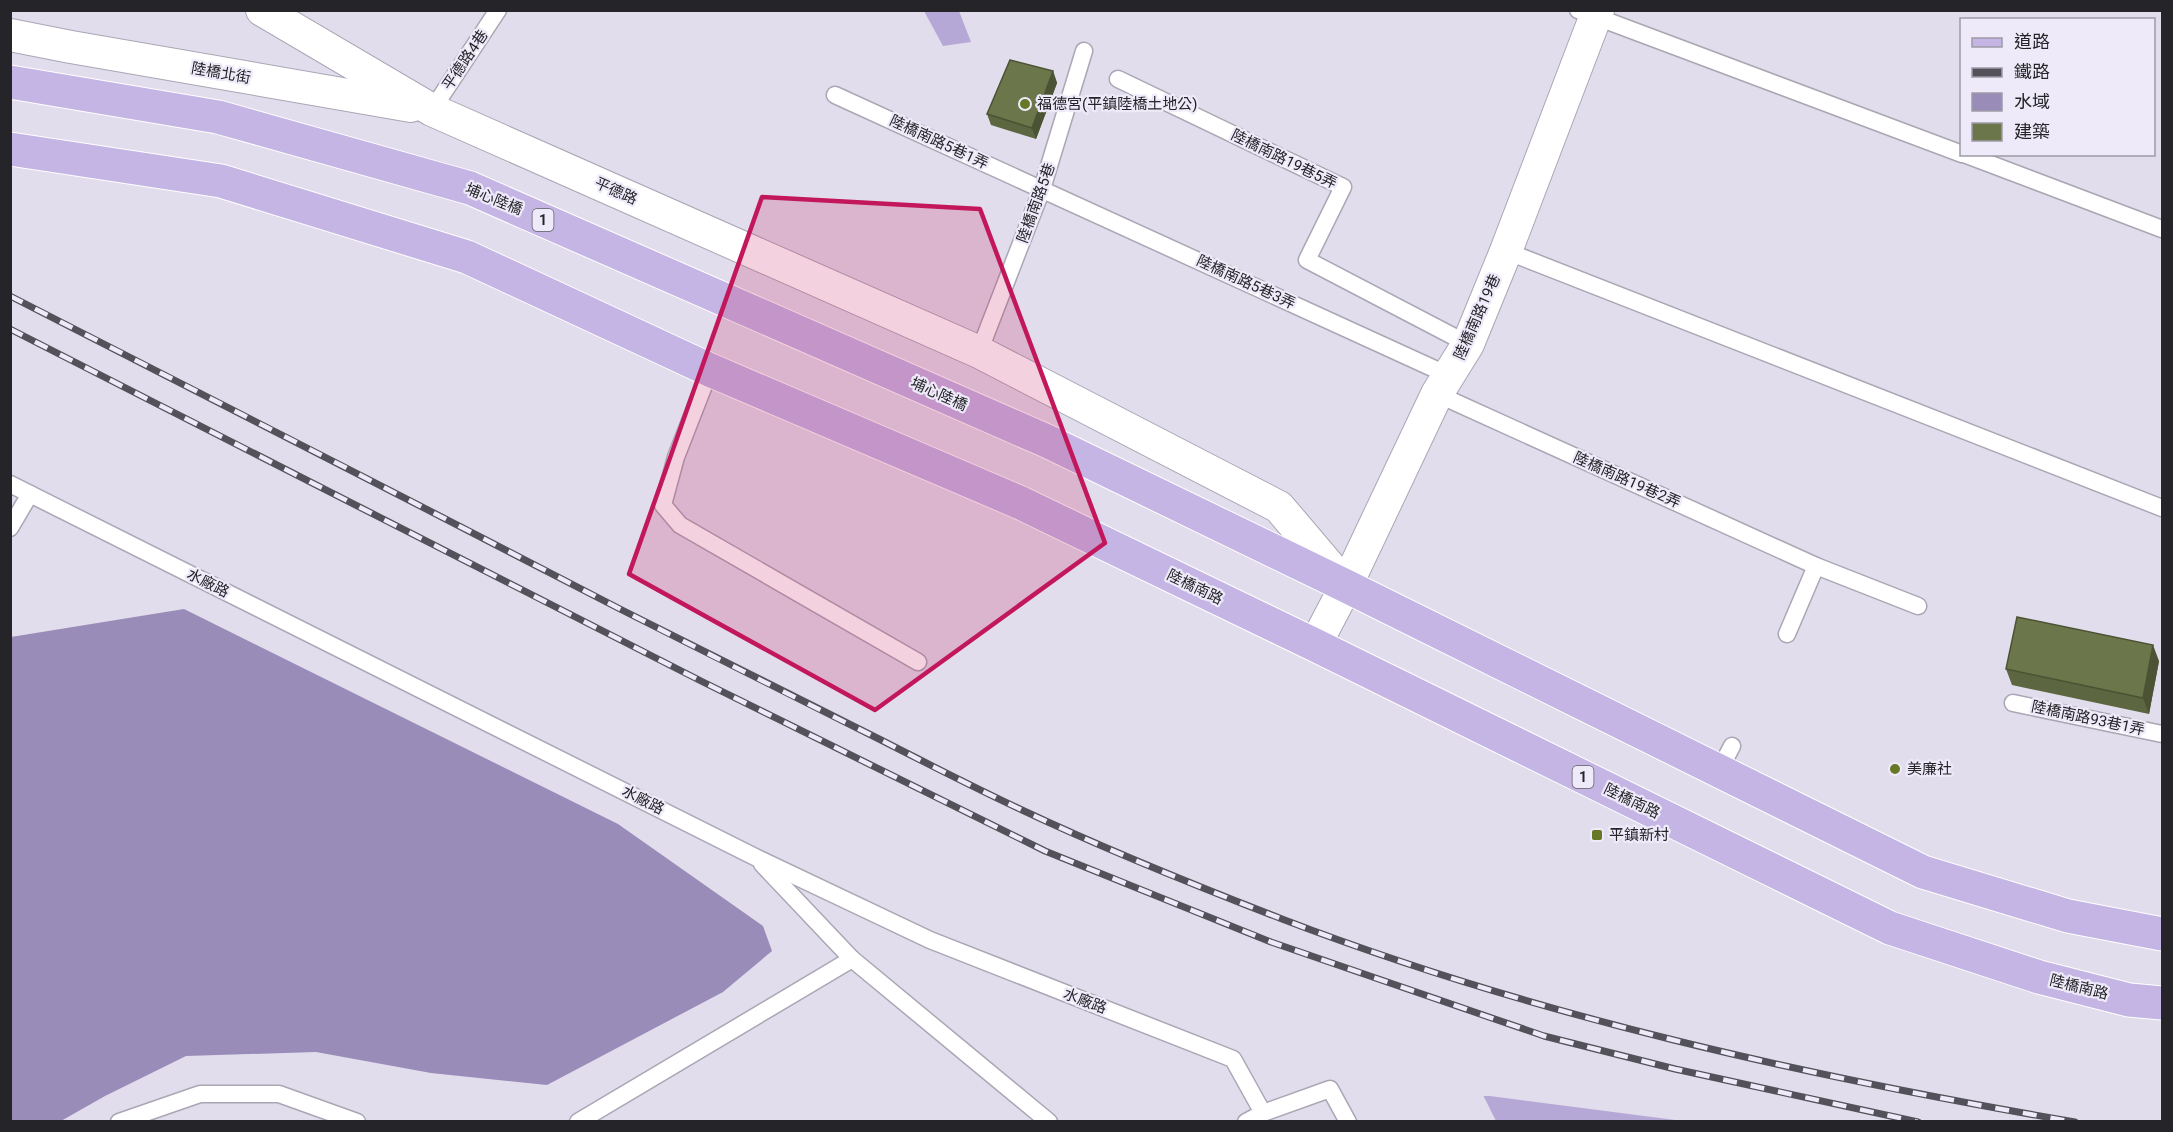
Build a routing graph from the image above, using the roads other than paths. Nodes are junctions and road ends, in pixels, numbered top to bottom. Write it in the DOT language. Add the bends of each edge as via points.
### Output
graph roads {
  1 [pos="262,10"];
  2 [pos="498,10"];
  3 [pos="1590,12"];
  4 [pos="10,35"];
  5 [pos="1084,51"];
  6 [pos="1118,79"];
  7 [pos="10,82"];
  8 [pos="835,95"];
  9 [pos="432,110"];
  10 [pos="10,149"];
  11 [pos="1960,153"];
  12 [pos="1968,156"];
  13 [pos="1042,189"];
  14 [pos="2163,229"];
  15 [pos="1506,251"];
  16 [pos="1468,344"];
  17 [pos="980,352"];
  18 [pos="710,370"];
  19 [pos="1443,385"];
  20 [pos="10,484"];
  21 [pos="30,494"];
  22 [pos="2163,508"];
  23 [pos="10,528"];
  24 [pos="1816,566"];
  25 [pos="1346,586"];
  26 [pos="1918,606"];
  27 [pos="1787,634"];
  28 [pos="1315,645"];
  29 [pos="918,662"];
  30 [pos="2013,703"];
  31 [pos="2163,734"];
  32 [pos="755,857"];
  33 [pos="2163,934"];
  34 [pos="852,959"];
  35 [pos="2163,1003"];
  36 [pos="1263,1113"];
  37 [pos="119,1122"];
  38 [pos="357,1122"];
  39 [pos="578,1122"];
  40 [pos="1049,1122"];
  41 [pos="1246,1122"];
  42 [pos="1348,1122"];
  1 -- 9 [label="street, 平德路"];
  2 -- 9 [label="lane, 平德路4巷"];
  3 -- 11 [label="lane"];
  3 -- 15 [label="street, 陸橋南路19巷"];
  4 -- 9 [label="street, 陸橋北街"];
  5 -- 13 [label="lane, 陸橋南路5巷"];
  6 -- 16 [label="lane, 陸橋南路19巷5弄" via="1342,186 1307,260"];
  7 -- 25 [label="main road, 埔心陸橋 / 1" via="218,117 470,188 1049,442"];
  8 -- 13 [label="lane, 陸橋南路5巷1弄"];
  9 -- 17 [label="street, 平德路"];
  10 -- 18 [label="main road, 1" via="221,182 467,257"];
  12 -- 14 [label="lane"];
  13 -- 17 [label="lane, 陸橋南路5巷"];
  13 -- 19 [label="lane, 陸橋南路5巷3弄"];
  15 -- 16 [label="street, 陸橋南路19巷"];
  15 -- 22 [label="lane"];
  16 -- 19 [label="street, 陸橋南路19巷"];
  17 -- 25 [label="street" via="1279,507"];
  18 -- 28 [label="main road, 陸橋南路 / 1" via="1021,503"];
  18 -- 29 [label="lane" via="676,457 663,505 680,525"];
  19 -- 24 [label="lane, 陸橋南路19巷2弄"];
  19 -- 25 [label="street, 陸橋南路19巷"];
  20 -- 21 [label="lane, 水廠路"];
  21 -- 23 [label="lane"];
  21 -- 32 [label="lane, 水廠路"];
  24 -- 26 [label="lane, 陸橋南路19巷2弄"];
  24 -- 27 [label="lane"];
  25 -- 28 [label="street, 陸橋南路19巷"];
  25 -- 33 [label="main road, 1" via="1726,759 1923,872 2068,915"];
  28 -- 35 [label="main road, 陸橋南路 / 1" via="1890,928 2039,977 2129,1000"];
  30 -- 31 [label="lane, 陸橋南路93巷1弄"];
  32 -- 34 [label="lane"];
  32 -- 36 [label="lane, 水廠路" via="930,940 1233,1059"];
  34 -- 39 [label="lane"];
  34 -- 40 [label="lane"];
  36 -- 41 [label="lane"];
  36 -- 42 [label="lane" via="1330,1089"];
  37 -- 38 [label="lane" via="200,1094 279,1094"];
}
